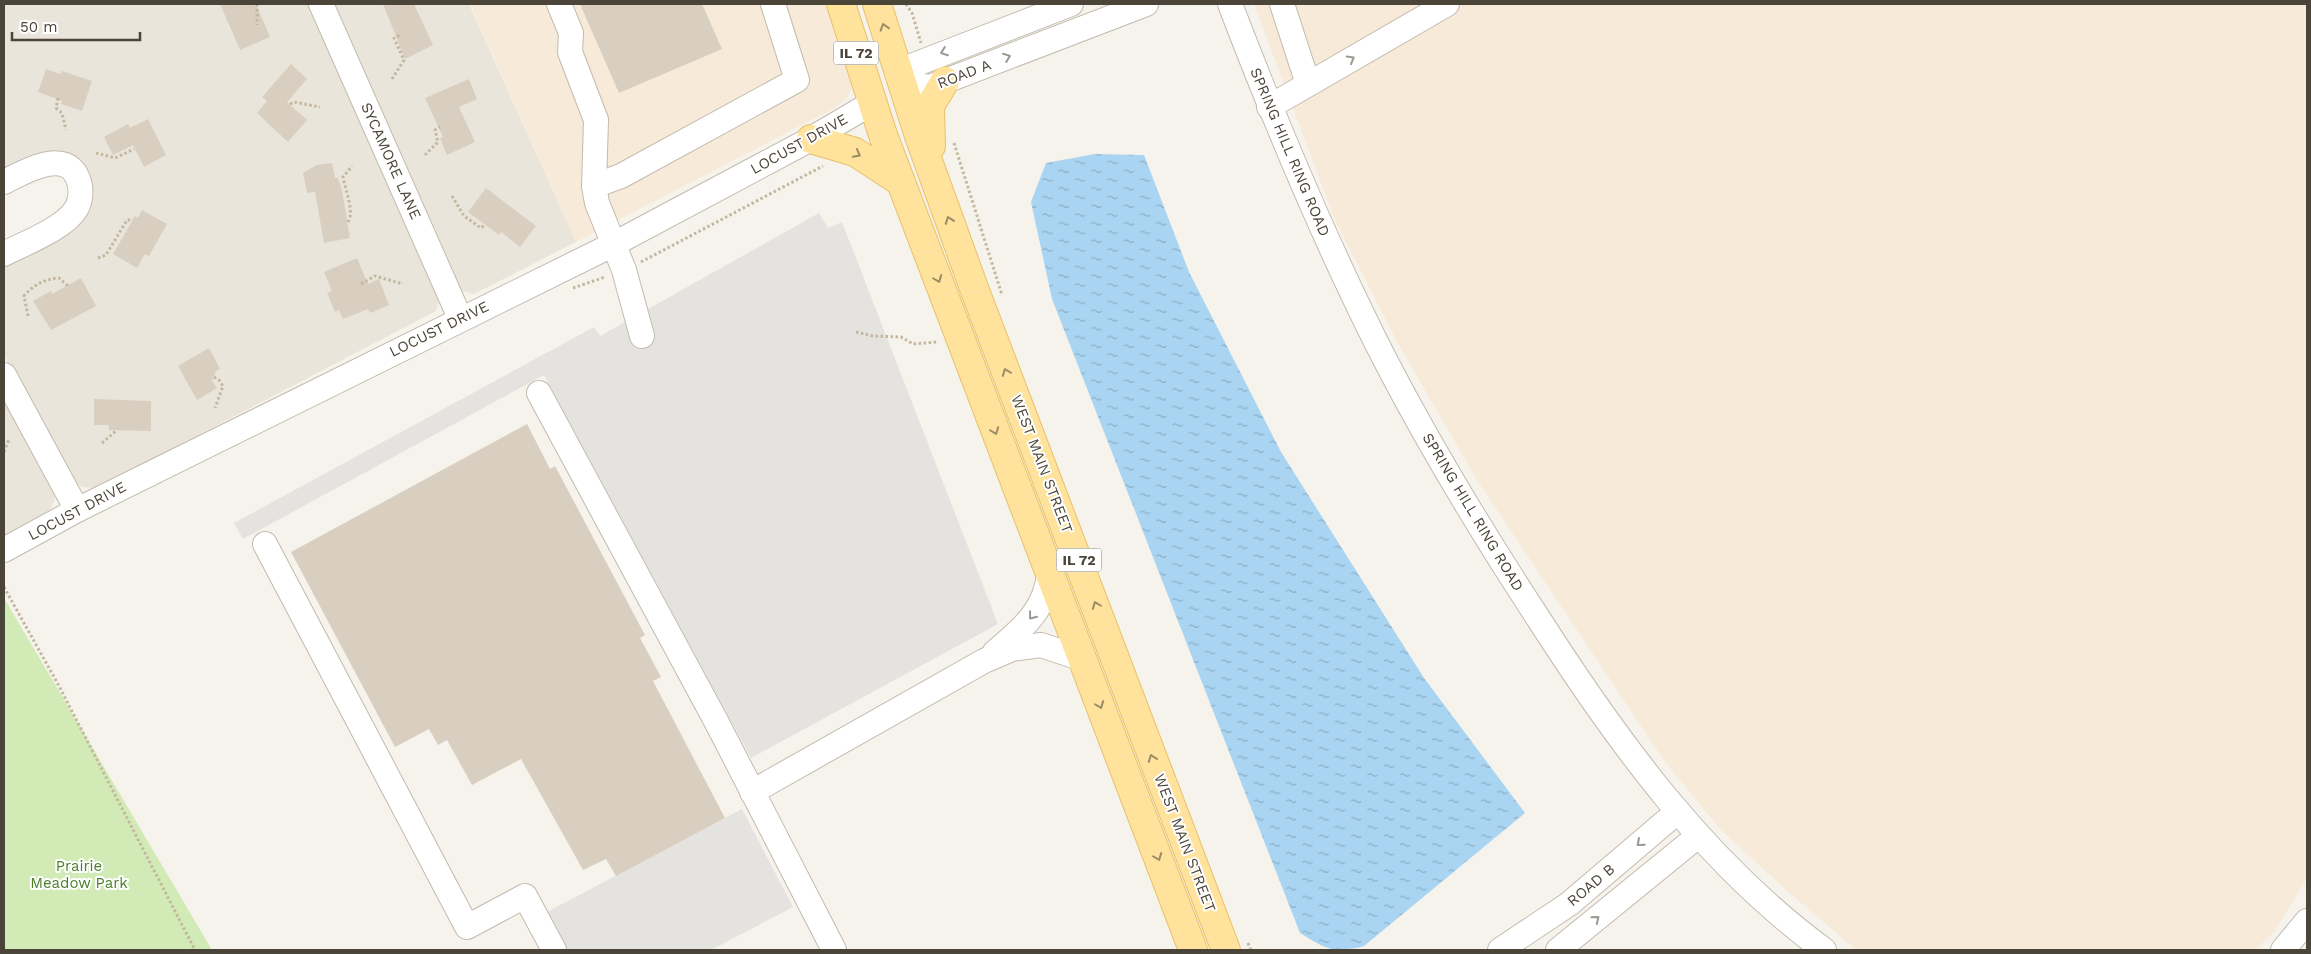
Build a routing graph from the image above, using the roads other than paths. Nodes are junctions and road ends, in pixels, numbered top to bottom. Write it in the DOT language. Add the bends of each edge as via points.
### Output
graph roads {
  1 [pos="321,4"];
  2 [pos="559,4"];
  3 [pos="773,4"];
  4 [pos="840,4"];
  5 [pos="876,4"];
  6 [pos="1071,4"];
  7 [pos="1146,4"];
  8 [pos="1230,4"];
  9 [pos="1282,4"];
  10 [pos="1447,4"];
  11 [pos="945,81"];
  12 [pos="902,83"];
  13 [pos="1308,84"];
  14 [pos="872,103"];
  15 [pos="1269,107"];
  16 [pos="811,138"];
  17 [pos="931,170"];
  18 [pos="4,182"];
  19 [pos="901,182"];
  20 [pos="594,186"];
  21 [pos="614,244"];
  22 [pos="4,254"];
  23 [pos="460,318"];
  24 [pos="642,336"];
  25 [pos="4,374"];
  26 [pos="539,393"];
  27 [pos="77,510"];
  28 [pos="265,544"];
  29 [pos="4,550"];
  30 [pos="1049,572"];
  31 [pos="1082,659"];
  32 [pos="984,661"];
  33 [pos="752,792"];
  34 [pos="1677,812"];
  35 [pos="1698,836"];
  36 [pos="2307,921"];
  37 [pos="1506,949"];
  38 [pos="554,950"];
  39 [pos="834,950"];
  40 [pos="1194,950"];
  41 [pos="1226,950"];
  42 [pos="1558,950"];
  43 [pos="1824,950"];
  44 [pos="2282,950"];
  1 -- 23 [label="street, SYCAMORE LANE"];
  2 -- 20 [label="street" via="570,33 570,52 596,120"];
  3 -- 20 [label="street" via="797,80 621,176"];
  4 -- 14 [label="main road, IL 72"];
  12 -- 5 [label="main road, WEST MAIN STREET / IL 72, one-way"];
  6 -- 12 [label="street, ROAD A, one-way" via="914,65"];
  11 -- 7 [label="street, ROAD A, one-way"];
  8 -- 15 [label="street, SPRING HILL RING ROAD"];
  9 -- 13 [label="street"];
  13 -- 10 [label="street, one-way"];
  11 -- 12 [label="street, ROAD A" via="930,87"];
  11 -- 17 [label="main road" via="930,106"];
  12 -- 14 [label="main road"];
  12 -- 17 [label="main road, WEST MAIN STREET / IL 72"];
  13 -- 15 [label="street"];
  14 -- 16 [label="street, LOCUST DRIVE"];
  14 -- 19 [label="main road, WEST MAIN STREET / IL 72"];
  15 -- 34 [label="street, SPRING HILL RING ROAD" via="1357,303 1439,457 1554,644 1615,732"];
  16 -- 19 [label="main road, one-way" via="855,152"];
  16 -- 21 [label="street, LOCUST DRIVE"];
  41 -- 17 [label="main road, WEST MAIN STREET / IL 72, one-way"];
  18 -- 22 [label="street" via="38,167 57,163 75,173 80,191 76,209 67,218"];
  19 -- 30 [label="main road, WEST MAIN STREET / IL 72, one-way"];
  20 -- 21 [label="street" via="597,203"];
  21 -- 23 [label="street, LOCUST DRIVE"];
  21 -- 24 [label="street"];
  23 -- 27 [label="street, LOCUST DRIVE"];
  25 -- 27 [label="street"];
  26 -- 33 [label="street"];
  27 -- 29 [label="street, LOCUST DRIVE"];
  28 -- 38 [label="street" via="467,927 525,896"];
  30 -- 31 [label="main road, WEST MAIN STREET / IL 72"];
  30 -- 32 [label="street, one-way" via="1048,590 1034,616"];
  31 -- 32 [label="street" via="1041,645 1012,648"];
  31 -- 40 [label="main road, WEST MAIN STREET / IL 72, one-way"];
  32 -- 33 [label="street"];
  33 -- 39 [label="street"];
  34 -- 35 [label="street, SPRING HILL RING ROAD"];
  34 -- 37 [label="street, ROAD B, one-way" via="1570,904"];
  42 -- 35 [label="street, ROAD B, one-way"];
  35 -- 43 [label="street, SPRING HILL RING ROAD" via="1772,909"];
  36 -- 44 [label="street"];
}
